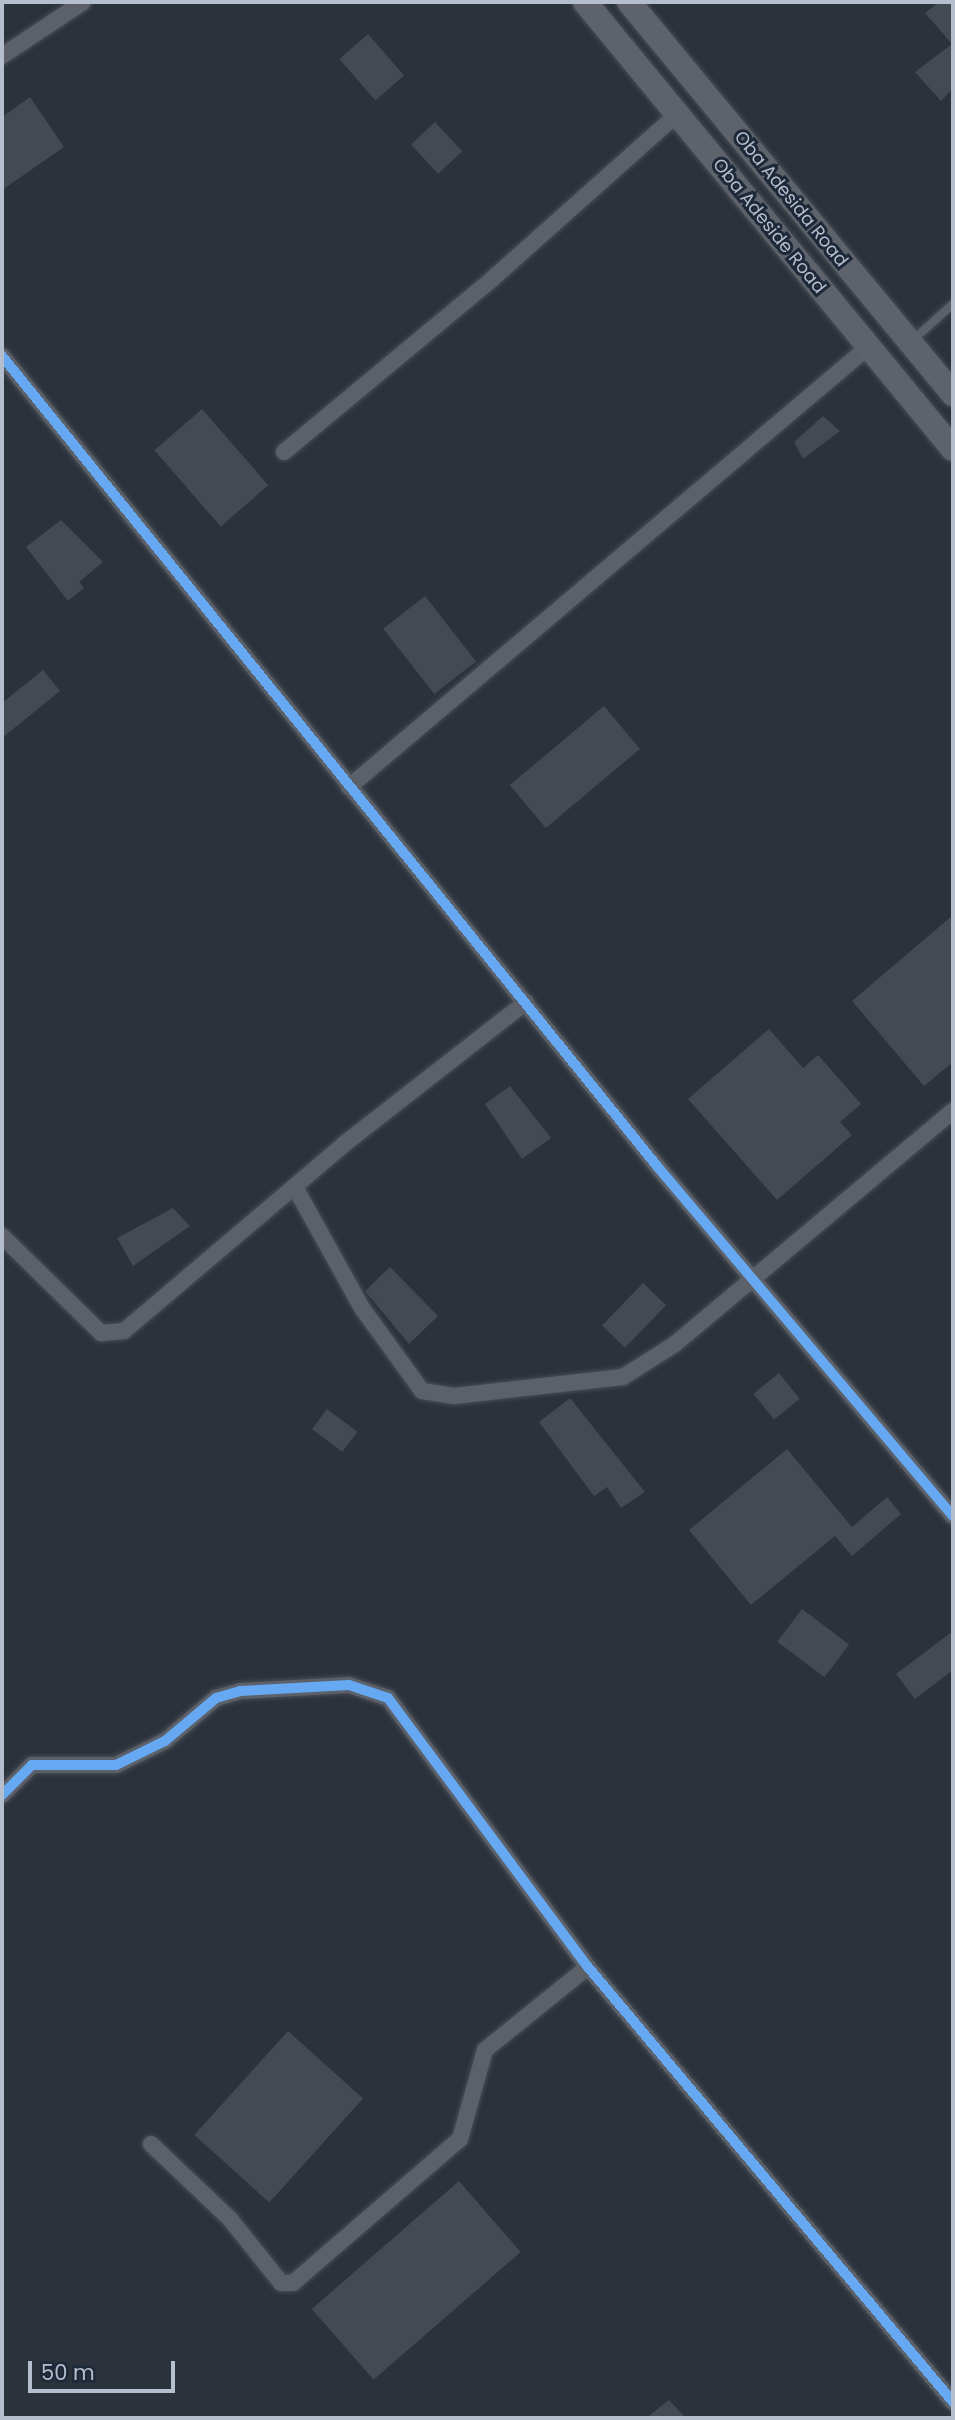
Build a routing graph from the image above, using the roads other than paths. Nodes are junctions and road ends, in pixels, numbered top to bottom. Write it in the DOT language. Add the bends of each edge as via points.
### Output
graph roads {
  1 [pos="83,2"];
  2 [pos="585,2"];
  3 [pos="632,3"];
  4 [pos="2,56"];
  5 [pos="677,114"];
  6 [pos="953,304"];
  7 [pos="910,343"];
  8 [pos="868,347"];
  9 [pos="2,356"];
  10 [pos="950,383"];
  11 [pos="953,449"];
  12 [pos="284,452"];
  13 [pos="349,787"];
  14 [pos="526,1002"];
  15 [pos="953,1111"];
  16 [pos="296,1189"];
  17 [pos="2,1236"];
  18 [pos="753,1274"];
  19 [pos="953,1517"];
  20 [pos="2,1795"];
  21 [pos="588,1967"];
  22 [pos="151,2144"];
  23 [pos="953,2402"];
  1 -- 4 [label="street"];
  2 -- 5 [label="main road, Oba Adeside Road"];
  3 -- 7 [label="main road, Oba Adesida Road"];
  5 -- 8 [label="main road, Oba Adeside Road"];
  5 -- 12 [label="street" via="491,281"];
  6 -- 7 [label="lane"];
  7 -- 10 [label="main road, Oba Adesida Road"];
  8 -- 11 [label="main road, Oba Adeside Road"];
  8 -- 13 [label="street"];
  9 -- 13 [label="street"];
  13 -- 14 [label="street"];
  14 -- 16 [label="street"];
  14 -- 18 [label="street"];
  15 -- 18 [label="street"];
  16 -- 17 [label="street" via="124,1331 109,1334 42,1279"];
  16 -- 18 [label="street" via="398,1363 432,1396 623,1377 675,1344"];
  18 -- 19 [label="street"];
  20 -- 21 [label="street" via="32,1765 116,1765 165,1741 216,1698 240,1691 315,1684 375,1690 388,1698"];
  21 -- 22 [label="street" via="485,2050 464,2130 454,2145 288,2285"];
  21 -- 23 [label="street"];
}
